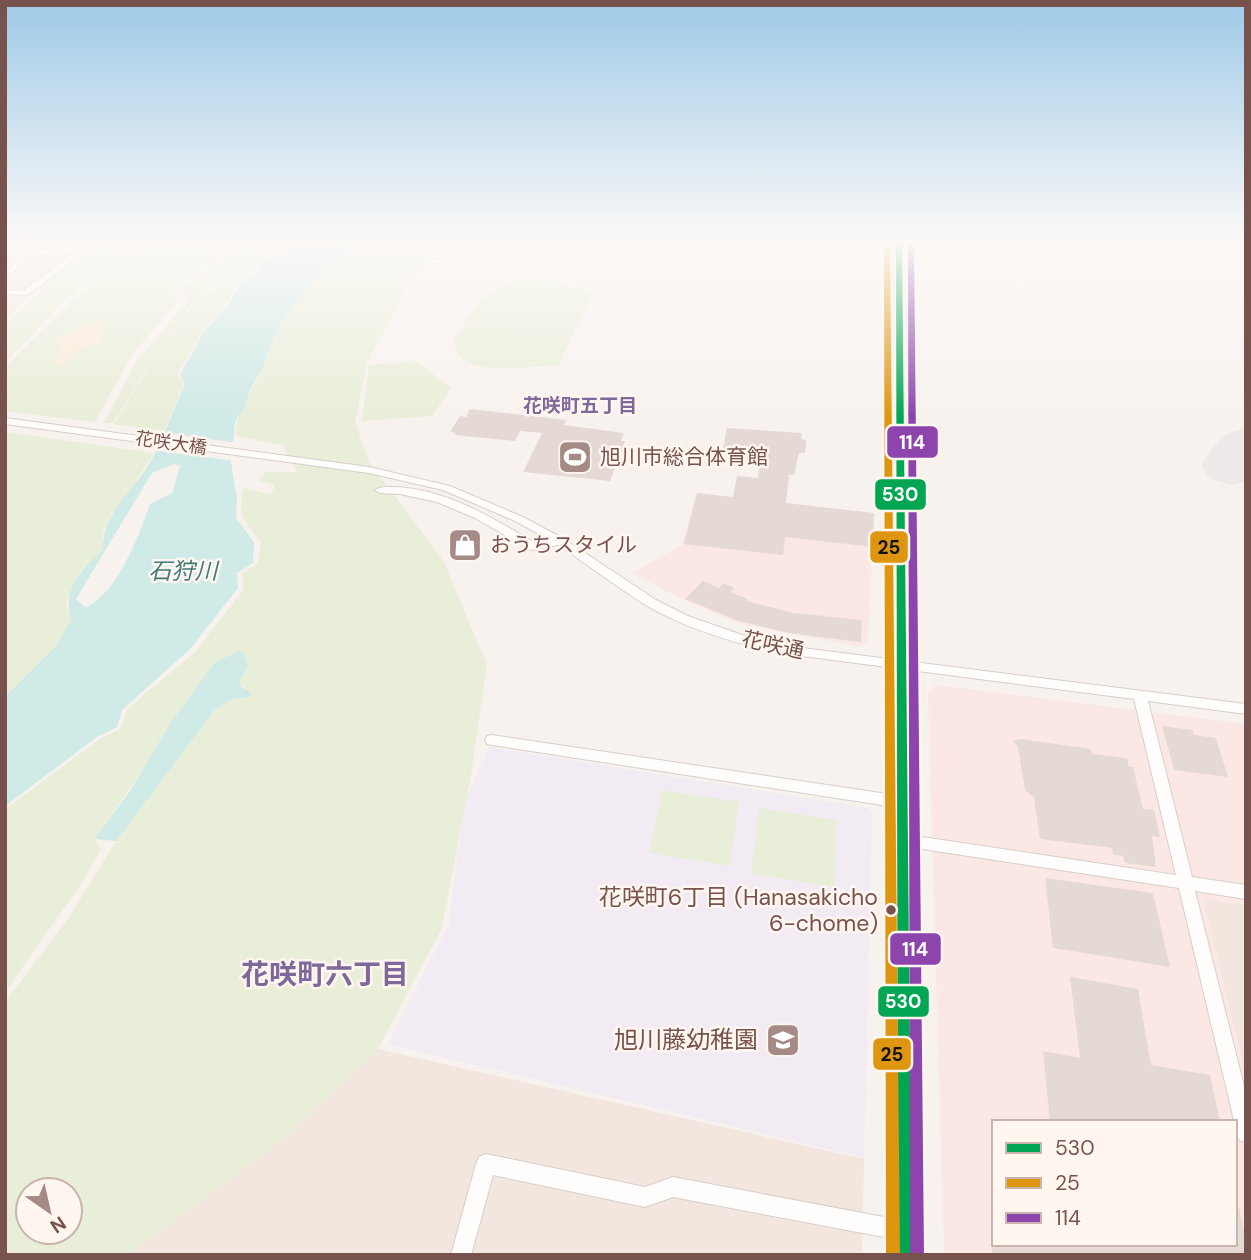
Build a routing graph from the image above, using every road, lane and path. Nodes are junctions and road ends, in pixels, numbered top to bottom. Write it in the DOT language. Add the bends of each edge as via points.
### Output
graph roads {
  1 [pos="899,300"];
  2 [pos="5,421"];
  3 [pos="337,465"];
  4 [pos="380,490"];
  5 [pos="561,541"];
  6 [pos="902,665"];
  7 [pos="1140,696"];
  8 [pos="1246,709"];
  9 [pos="492,740"];
  10 [pos="901,802"];
  11 [pos="902,840"];
  12 [pos="1187,883"];
  13 [pos="1246,892"];
  14 [pos="1246,1133"];
  15 [pos="905,1243"];
  16 [pos="461,1255"];
  1 -- 6 [label="highway"];
  2 -- 3 [label="street, 花咲大橋"];
  3 -- 5 [label="street, 花咲通" via="446,488"];
  4 -- 5 [label="street" via="410,492 459,507 533,547"];
  5 -- 6 [label="street, 花咲通" via="652,603 711,630 779,649"];
  6 -- 7 [label="street, 花咲通"];
  6 -- 10 [label="highway"];
  7 -- 8 [label="street, 花咲通"];
  7 -- 12 [label="street"];
  9 -- 10 [label="street"];
  10 -- 11 [label="highway"];
  11 -- 12 [label="street"];
  11 -- 15 [label="highway"];
  12 -- 13 [label="street"];
  12 -- 14 [label="street"];
  15 -- 16 [label="street" via="673,1187 645,1197 486,1164"];
}
